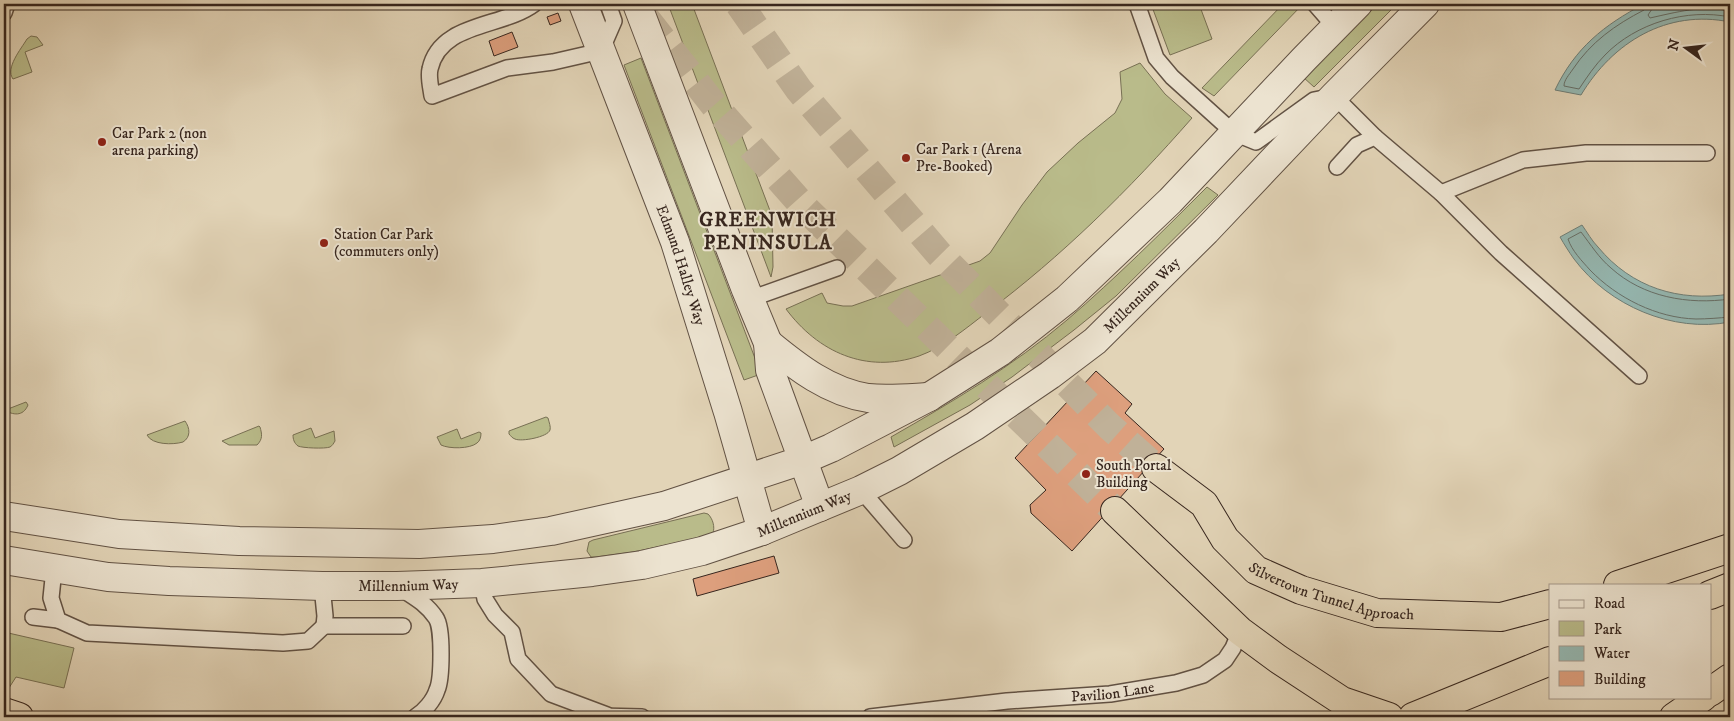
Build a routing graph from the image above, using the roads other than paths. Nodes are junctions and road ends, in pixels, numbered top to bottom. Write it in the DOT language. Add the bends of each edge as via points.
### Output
graph roads {
  1 [pos="7,4"];
  2 [pos="534,4"];
  3 [pos="582,4"];
  4 [pos="608,4"];
  5 [pos="637,4"];
  6 [pos="1137,4"];
  7 [pos="1315,4"];
  8 [pos="1358,4"];
  9 [pos="1425,4"];
  10 [pos="4,12"];
  11 [pos="1335,27"];
  12 [pos="601,51"];
  13 [pos="1334,96"];
  14 [pos="1234,132"];
  15 [pos="1375,137"];
  16 [pos="1707,153"];
  17 [pos="1337,167"];
  18 [pos="1441,193"];
  19 [pos="837,268"];
  20 [pos="750,298"];
  21 [pos="768,343"];
  22 [pos="1639,376"];
  23 [pos="929,397"];
  24 [pos="803,460"];
  25 [pos="1156,468"];
  26 [pos="747,479"];
  27 [pos="861,490"];
  28 [pos="820,508"];
  29 [pos="1115,511"];
  30 [pos="4,516"];
  31 [pos="762,531"];
  32 [pos="904,540"];
  33 [pos="1730,548"];
  34 [pos="4,560"];
  35 [pos="54,569"];
  36 [pos="482,583"];
  37 [pos="1621,584"];
  38 [pos="322,586"];
  39 [pos="397,586"];
  40 [pos="1730,587"];
  41 [pos="1712,594"];
  42 [pos="1549,604"];
  43 [pos="33,617"];
  44 [pos="58,620"];
  45 [pos="324,626"];
  46 [pos="403,626"];
  47 [pos="1240,631"];
  48 [pos="1549,660"];
  49 [pos="1730,678"];
  50 [pos="1712,691"];
  51 [pos="1702,698"];
  52 [pos="4,712"];
  53 [pos="608,715"];
  54 [pos="19,717"];
  55 [pos="415,717"];
  56 [pos="585,717"];
  57 [pos="642,717"];
  58 [pos="870,717"];
  59 [pos="1389,717"];
  60 [pos="1413,717"];
  61 [pos="1674,717"];
  1 -- 10 [label="lane"];
  2 -- 12 [label="lane" via="513,16 452,36 436,54 430,70 432,96 507,68"];
  3 -- 12 [label="street, Edmund Halley Way"];
  4 -- 12 [label="lane" via="614,21"];
  5 -- 20 [label="street"];
  6 -- 14 [label="lane" via="1156,58 1172,78"];
  7 -- 11 [label="lane"];
  8 -- 11 [label="street"];
  9 -- 13 [label="street, Millennium Way"];
  11 -- 14 [label="street"];
  12 -- 26 [label="street, Edmund Halley Way" via="675,242"];
  13 -- 14 [label="lane" via="1314,100 1256,142"];
  13 -- 15 [label="lane"];
  13 -- 27 [label="street, Millennium Way" via="1096,341 975,426"];
  14 -- 23 [label="street" via="1170,201 1066,300 1000,352"];
  15 -- 17 [label="lane" via="1357,144"];
  15 -- 18 [label="lane"];
  16 -- 18 [label="lane" via="1586,153 1523,160"];
  18 -- 22 [label="lane" via="1501,253"];
  19 -- 20 [label="lane"];
  20 -- 21 [label="street"];
  21 -- 23 [label="street" via="795,366 847,393 868,398"];
  21 -- 24 [label="street" via="770,370"];
  23 -- 24 [label="street"];
  24 -- 26 [label="street"];
  24 -- 28 [label="street"];
  25 -- 42 [label="highway, Silvertown Tunnel Approach" via="1204,504 1224,539 1256,570 1301,590 1377,613 1501,617"];
  26 -- 30 [label="street" via="664,506 551,531 419,544 239,541 119,534"];
  26 -- 31 [label="street, Edmund Halley Way"];
  27 -- 28 [label="street, Millennium Way"];
  27 -- 32 [label="lane"];
  28 -- 31 [label="street, Millennium Way"];
  29 -- 47 [label="highway"];
  31 -- 36 [label="street, Millennium Way" via="702,551 642,565"];
  33 -- 37 [label="highway"];
  34 -- 35 [label="street, Millennium Way"];
  35 -- 38 [label="street, Millennium Way" via="169,581"];
  35 -- 44 [label="lane" via="51,598"];
  36 -- 39 [label="street, Millennium Way"];
  36 -- 53 [label="lane" via="485,598 495,615 512,632 518,659 551,694"];
  38 -- 39 [label="street, Millennium Way"];
  38 -- 45 [label="lane"];
  39 -- 55 [label="lane" via="425,604 438,619 442,647 438,690 422,713"];
  40 -- 41 [label="highway"];
  43 -- 44 [label="lane"];
  44 -- 45 [label="lane" via="86,633 283,643 308,640"];
  45 -- 46 [label="lane"];
  47 -- 58 [label="lane, Pavilion Lane" via="1225,660 1203,675 1176,683 1110,694 1008,701"];
  47 -- 59 [label="highway" via="1342,701"];
  48 -- 60 [label="highway"];
  49 -- 50 [label="highway"];
  51 -- 61 [label="highway"];
  52 -- 54 [label="highway"];
  53 -- 56 [label="lane"];
  53 -- 57 [label="lane"];
}
